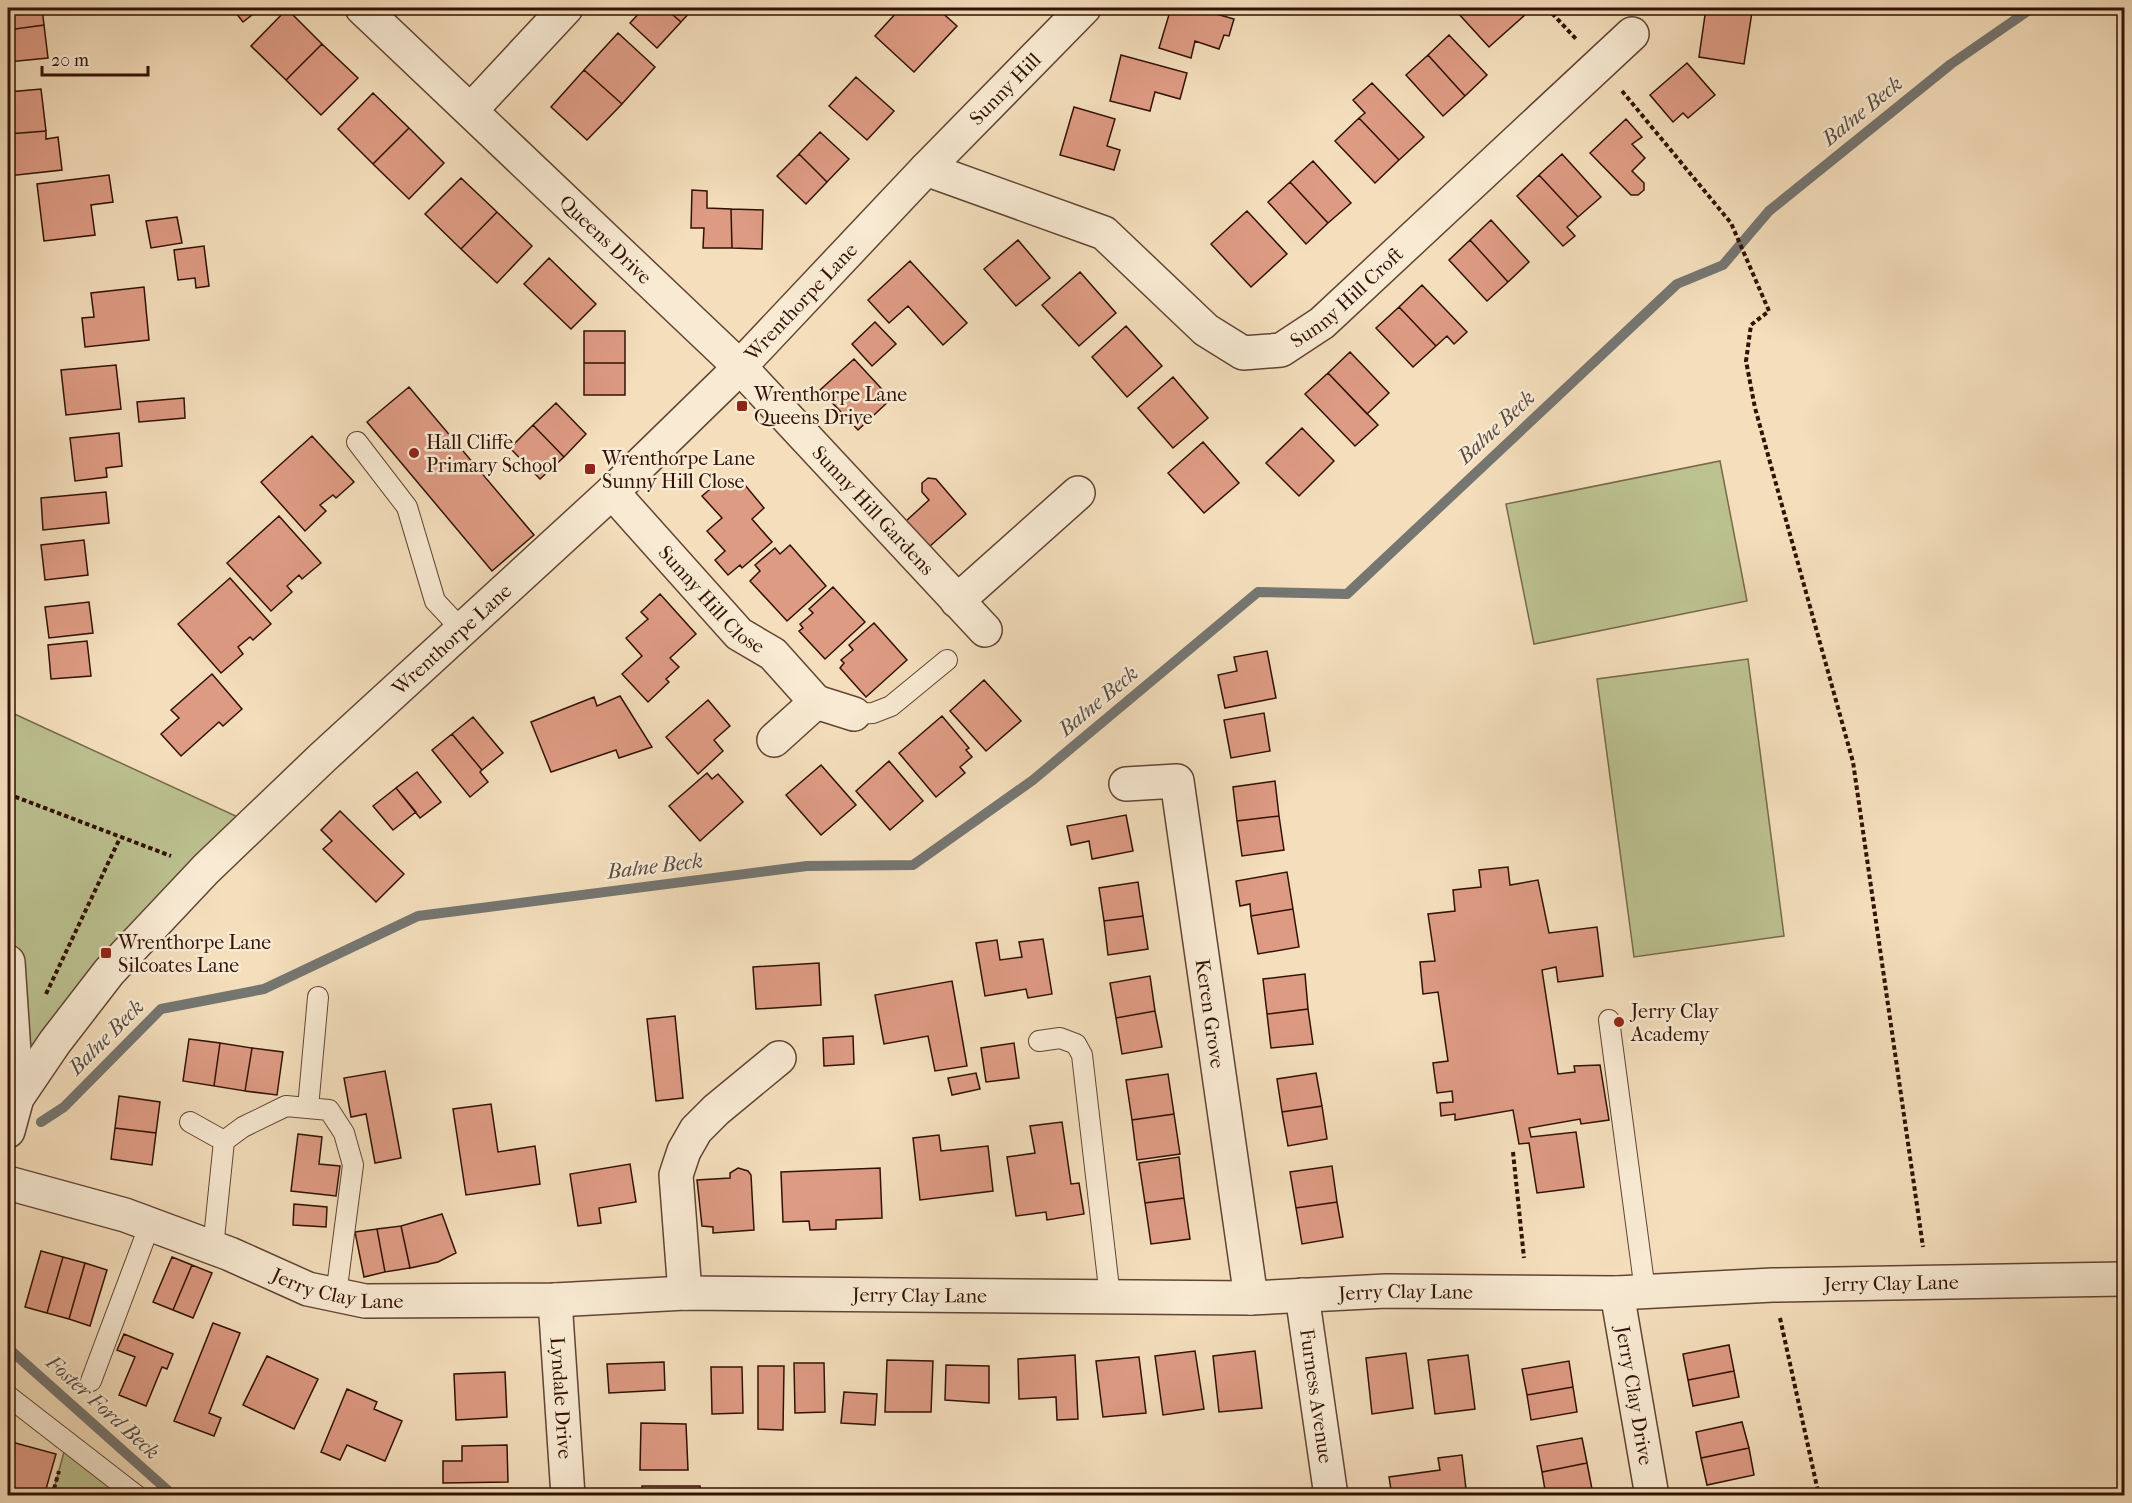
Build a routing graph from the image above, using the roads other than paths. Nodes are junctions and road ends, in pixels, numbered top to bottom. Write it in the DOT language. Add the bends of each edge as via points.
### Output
graph roads {
  1 [pos="362,8"];
  2 [pos="566,8"];
  3 [pos="1084,8"];
  4 [pos="1632,34"];
  5 [pos="471,110"];
  6 [pos="926,169"];
  7 [pos="740,367"];
  8 [pos="357,442"];
  9 [pos="612,492"];
  10 [pos="1078,493"];
  11 [pos="957,601"];
  12 [pos="462,630"];
  13 [pos="985,630"];
  14 [pos="947,660"];
  15 [pos="816,702"];
  16 [pos="854,714"];
  17 [pos="774,740"];
  18 [pos="1126,784"];
  19 [pos="8,962"];
  20 [pos="318,997"];
  21 [pos="1609,1020"];
  22 [pos="1039,1041"];
  23 [pos="779,1058"];
  24 [pos="17,1098"];
  25 [pos="308,1108"];
  26 [pos="190,1122"];
  27 [pos="8,1131"];
  28 [pos="224,1141"];
  29 [pos="8,1183"];
  30 [pos="150,1224"];
  31 [pos="213,1248"];
  32 [pos="2124,1279"];
  33 [pos="1631,1292"];
  34 [pos="685,1293"];
  35 [pos="336,1295"];
  36 [pos="1302,1295"];
  37 [pos="1110,1297"];
  38 [pos="1251,1298"];
  39 [pos="555,1300"];
  40 [pos="91,1381"];
  41 [pos="8,1396"];
  42 [pos="137,1496"];
  43 [pos="568,1496"];
  44 [pos="1331,1496"];
  45 [pos="1652,1496"];
  1 -- 5 [label="street, Queens Drive"];
  2 -- 5 [label="street"];
  3 -- 6 [label="street, Sunny Hill"];
  4 -- 6 [label="street, Sunny Hill Croft" via="1322,323 1281,350 1243,353 1206,330 1104,233"];
  5 -- 7 [label="street, Queens Drive"];
  6 -- 7 [label="street, Wrenthorpe Lane"];
  7 -- 9 [label="street, Wrenthorpe Lane"];
  7 -- 11 [label="street, Sunny Hill Gardens"];
  8 -- 12 [label="lane" via="407,507 435,601"];
  9 -- 12 [label="street, Wrenthorpe Lane"];
  9 -- 15 [label="street, Sunny Hill Close" via="739,634 773,654"];
  10 -- 11 [label="street"];
  11 -- 13 [label="street, Sunny Hill Gardens"];
  12 -- 24 [label="street, Wrenthorpe Lane" via="206,869 109,972"];
  14 -- 16 [label="lane" via="891,705 873,713"];
  15 -- 16 [label="street"];
  15 -- 17 [label="street"];
  18 -- 38 [label="street, Keren Grove" via="1177,781"];
  19 -- 24 [label="street"];
  20 -- 25 [label="lane"];
  21 -- 33 [label="lane"];
  22 -- 37 [label="lane" via="1060,1038 1076,1044 1082,1055"];
  23 -- 34 [label="street" via="716,1110 696,1130 684,1151 676,1175"];
  24 -- 27 [label="street, Wrenthorpe Lane"];
  25 -- 28 [label="lane" via="286,1106"];
  25 -- 35 [label="lane" via="329,1110 344,1133 353,1165"];
  26 -- 28 [label="lane"];
  28 -- 31 [label="lane"];
  29 -- 30 [label="street, Jerry Clay Lane"];
  30 -- 31 [label="street, Jerry Clay Lane"];
  30 -- 40 [label="lane"];
  31 -- 35 [label="street, Jerry Clay Lane" via="308,1289"];
  32 -- 33 [label="street, Jerry Clay Lane" via="1773,1285"];
  33 -- 36 [label="street, Jerry Clay Lane" via="1386,1291"];
  33 -- 45 [label="street, Jerry Clay Drive"];
  34 -- 37 [label="street, Jerry Clay Lane"];
  34 -- 39 [label="street, Jerry Clay Lane"];
  35 -- 39 [label="street, Jerry Clay Lane" via="365,1301"];
  36 -- 38 [label="street, Jerry Clay Lane"];
  36 -- 44 [label="street, Furness Avenue"];
  37 -- 38 [label="street, Jerry Clay Lane"];
  39 -- 43 [label="street, Lyndale Drive"];
  41 -- 42 [label="lane"];
}
